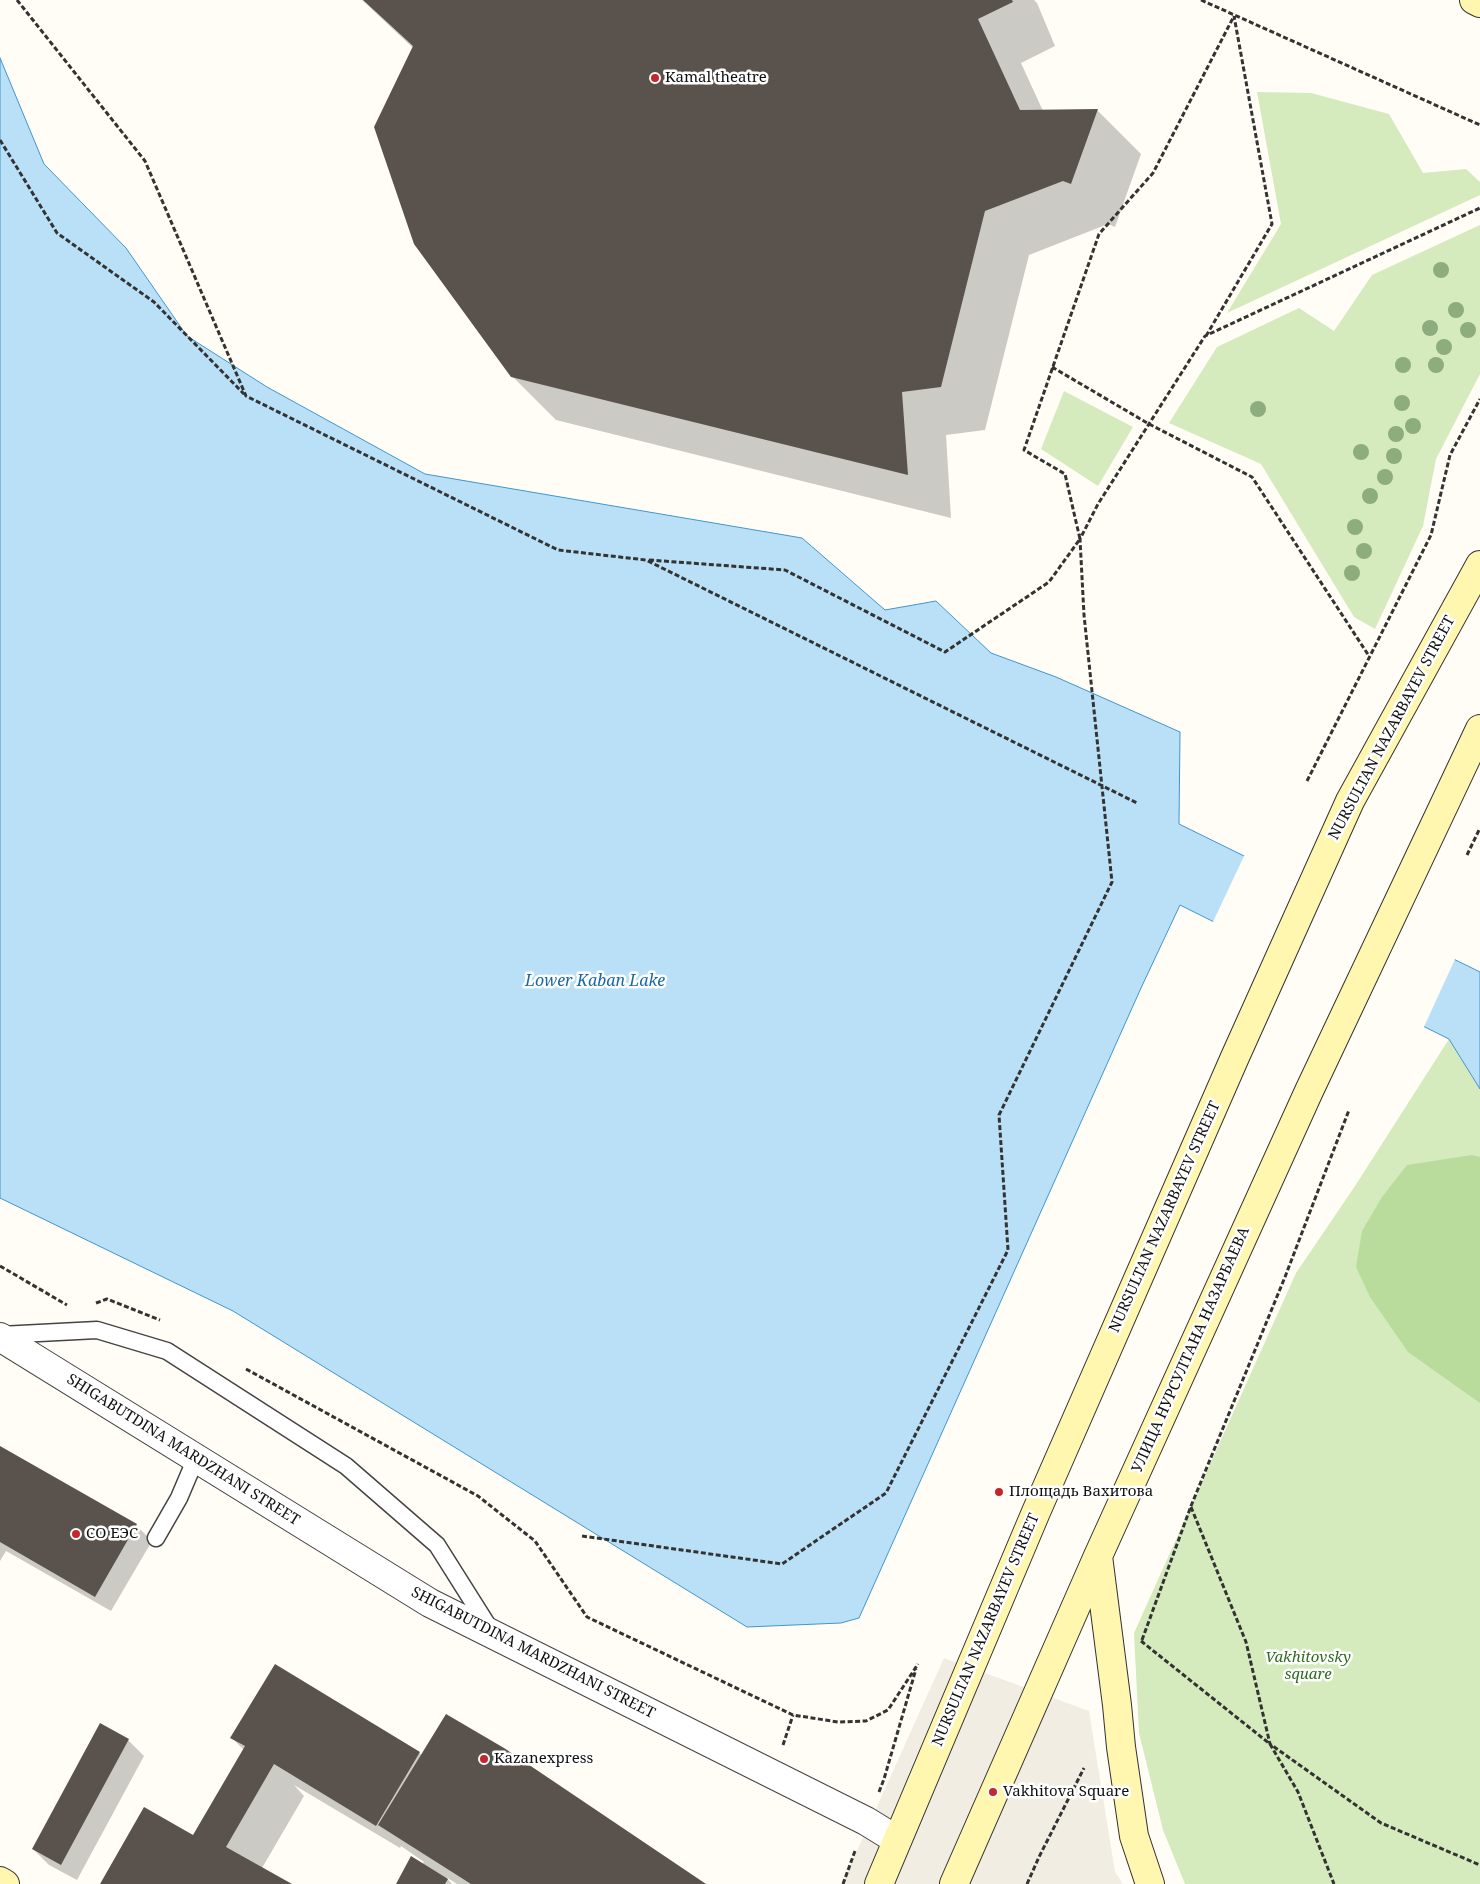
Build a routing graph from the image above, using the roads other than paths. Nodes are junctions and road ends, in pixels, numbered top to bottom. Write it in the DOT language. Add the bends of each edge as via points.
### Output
graph roads {
  1 [pos="1474,0"];
  2 [pos="1480,3"];
  3 [pos="1480,565"];
  4 [pos="1480,730"];
  5 [pos="0,1336"];
  6 [pos="196,1458"];
  7 [pos="156,1538"];
  8 [pos="1098,1556"];
  9 [pos="492,1633"];
  10 [pos="897,1840"];
  11 [pos="0,1881"];
  12 [pos="5,1884"];
  13 [pos="879,1884"];
  14 [pos="954,1884"];
  15 [pos="1150,1884"];
  1 -- 2 [label="main road"];
  3 -- 10 [label="main road, NURSULTAN NAZARBAYEV STREET" via="1350,801 1036,1512"];
  4 -- 8 [label="main road, УЛИЦА НУРСУЛТАНА НАЗАРБАЕВА" via="1309,1091"];
  5 -- 6 [label="street, SHIGABUTDINA MARDZHANI STREET"];
  5 -- 9 [label="lane" via="97,1330 167,1351 346,1466 437,1545"];
  6 -- 7 [label="lane"];
  6 -- 9 [label="street, SHIGABUTDINA MARDZHANI STREET" via="430,1603"];
  8 -- 14 [label="main road, УЛИЦА НУРСУЛТАНА НАЗАРБАЕВА"];
  8 -- 15 [label="main road" via="1134,1836"];
  9 -- 10 [label="street, SHIGABUTDINA MARDZHANI STREET"];
  10 -- 13 [label="main road, NURSULTAN NAZARBAYEV STREET"];
  11 -- 12 [label="main road"];
}
